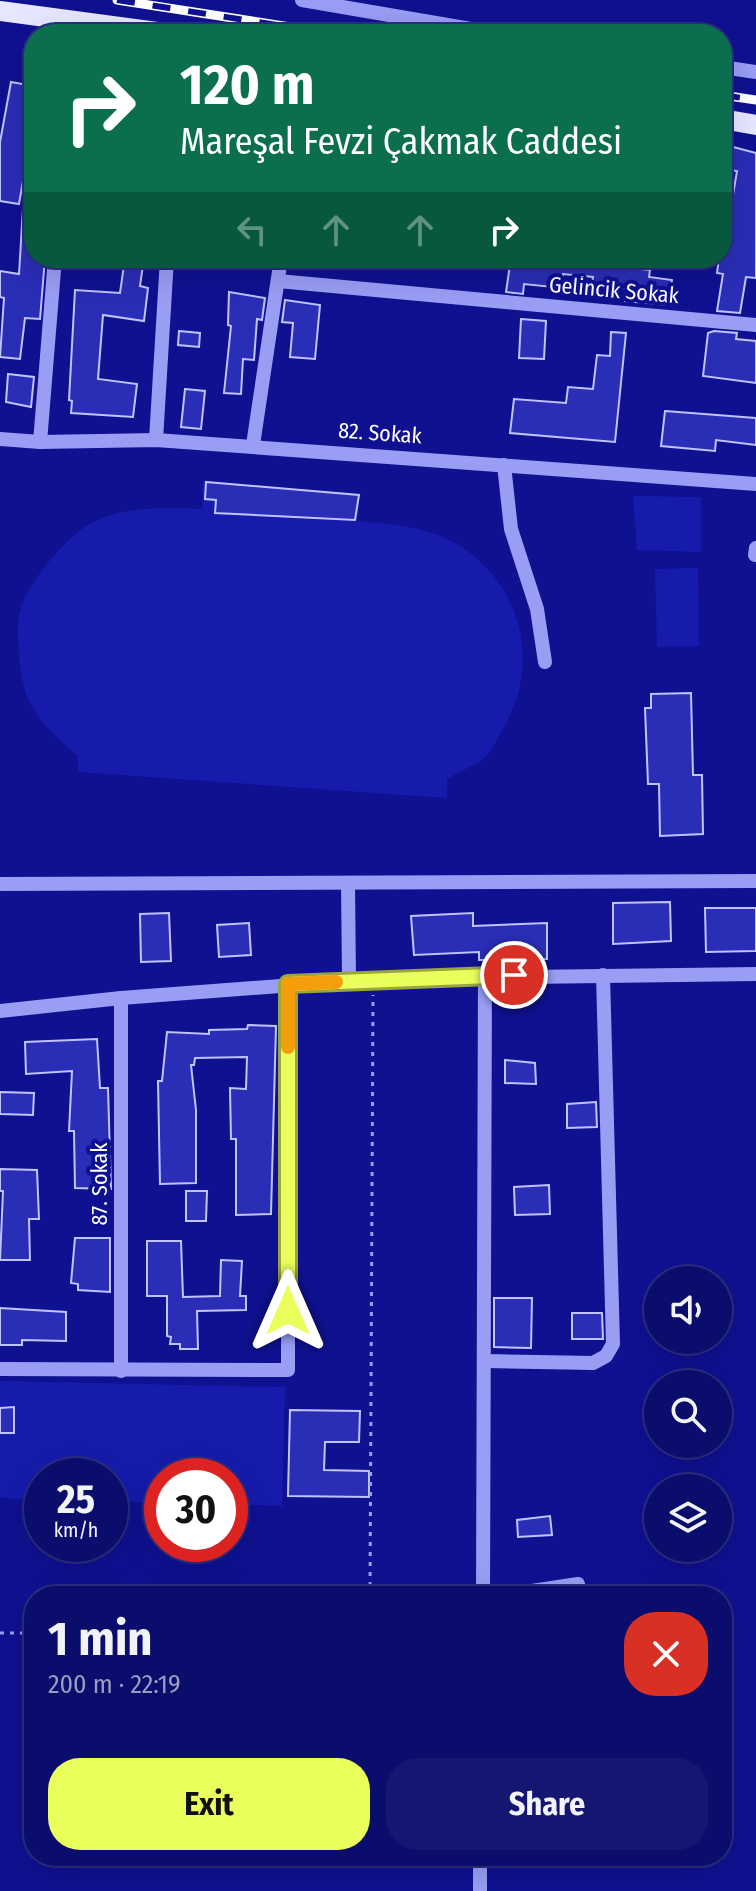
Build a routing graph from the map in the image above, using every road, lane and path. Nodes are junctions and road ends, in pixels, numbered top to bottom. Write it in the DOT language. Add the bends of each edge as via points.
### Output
graph roads {
  1 [pos="302,0"];
  2 [pos="0,11"];
  3 [pos="97,24"];
  4 [pos="442,24"];
  5 [pos="732,68"];
  6 [pos="756,72"];
  7 [pos="732,121"];
  8 [pos="756,125"];
  9 [pos="54,268"];
  10 [pos="166,268"];
  11 [pos="280,268"];
  12 [pos="278,281"];
  13 [pos="756,325"];
  14 [pos="0,439"];
  15 [pos="156,440"];
  16 [pos="40,442"];
  17 [pos="253,445"];
  18 [pos="504,465"];
  19 [pos="756,484"];
  20 [pos="545,662"];
  21 [pos="756,881"];
  22 [pos="348,883"];
  23 [pos="0,884"];
  24 [pos="756,974"];
  25 [pos="485,975"];
  26 [pos="603,975"];
  27 [pos="373,979"];
  28 [pos="349,981"];
  29 [pos="288,984"];
  30 [pos="121,998"];
  31 [pos="0,1011"];
  32 [pos="485,1361"];
  33 [pos="0,1369"];
  34 [pos="121,1371"];
  35 [pos="578,1584"];
  36 [pos="370,1586"];
  37 [pos="483,1586"];
  38 [pos="565,1586"];
  39 [pos="0,1633"];
  40 [pos="24,1633"];
  41 [pos="480,1866"];
  42 [pos="480,1891"];
  1 -- 4 [label="street"];
  2 -- 3 [label="main road"];
  5 -- 6 [label="street"];
  7 -- 8 [label="main road"];
  9 -- 16 [label="street"];
  10 -- 15 [label="street"];
  11 -- 12 [label="street"];
  12 -- 13 [label="street, Gelincik Sokak"];
  12 -- 17 [label="street"];
  14 -- 16 [label="street, 82. Sokak"];
  15 -- 16 [label="street, 82. Sokak"];
  15 -- 17 [label="street, 82. Sokak"];
  17 -- 18 [label="street, 82. Sokak"];
  18 -- 19 [label="street, 82. Sokak"];
  18 -- 20 [label="street" via="511,529 537,609"];
  21 -- 22 [label="street"];
  22 -- 23 [label="street"];
  22 -- 28 [label="street"];
  24 -- 26 [label="street"];
  25 -- 26 [label="street"];
  25 -- 27 [label="street"];
  25 -- 32 [label="street"];
  26 -- 32 [label="street" via="613,1344 593,1363"];
  27 -- 28 [label="street"];
  27 -- 36 [label="path"];
  28 -- 29 [label="street"];
  29 -- 30 [label="street"];
  29 -- 34 [label="street" via="288,1370"];
  30 -- 31 [label="street"];
  30 -- 34 [label="street, 87. Sokak"];
  32 -- 37 [label="street"];
  33 -- 34 [label="street"];
  35 -- 38 [label="street"];
  39 -- 40 [label="path"];
  41 -- 42 [label="street"];
}
